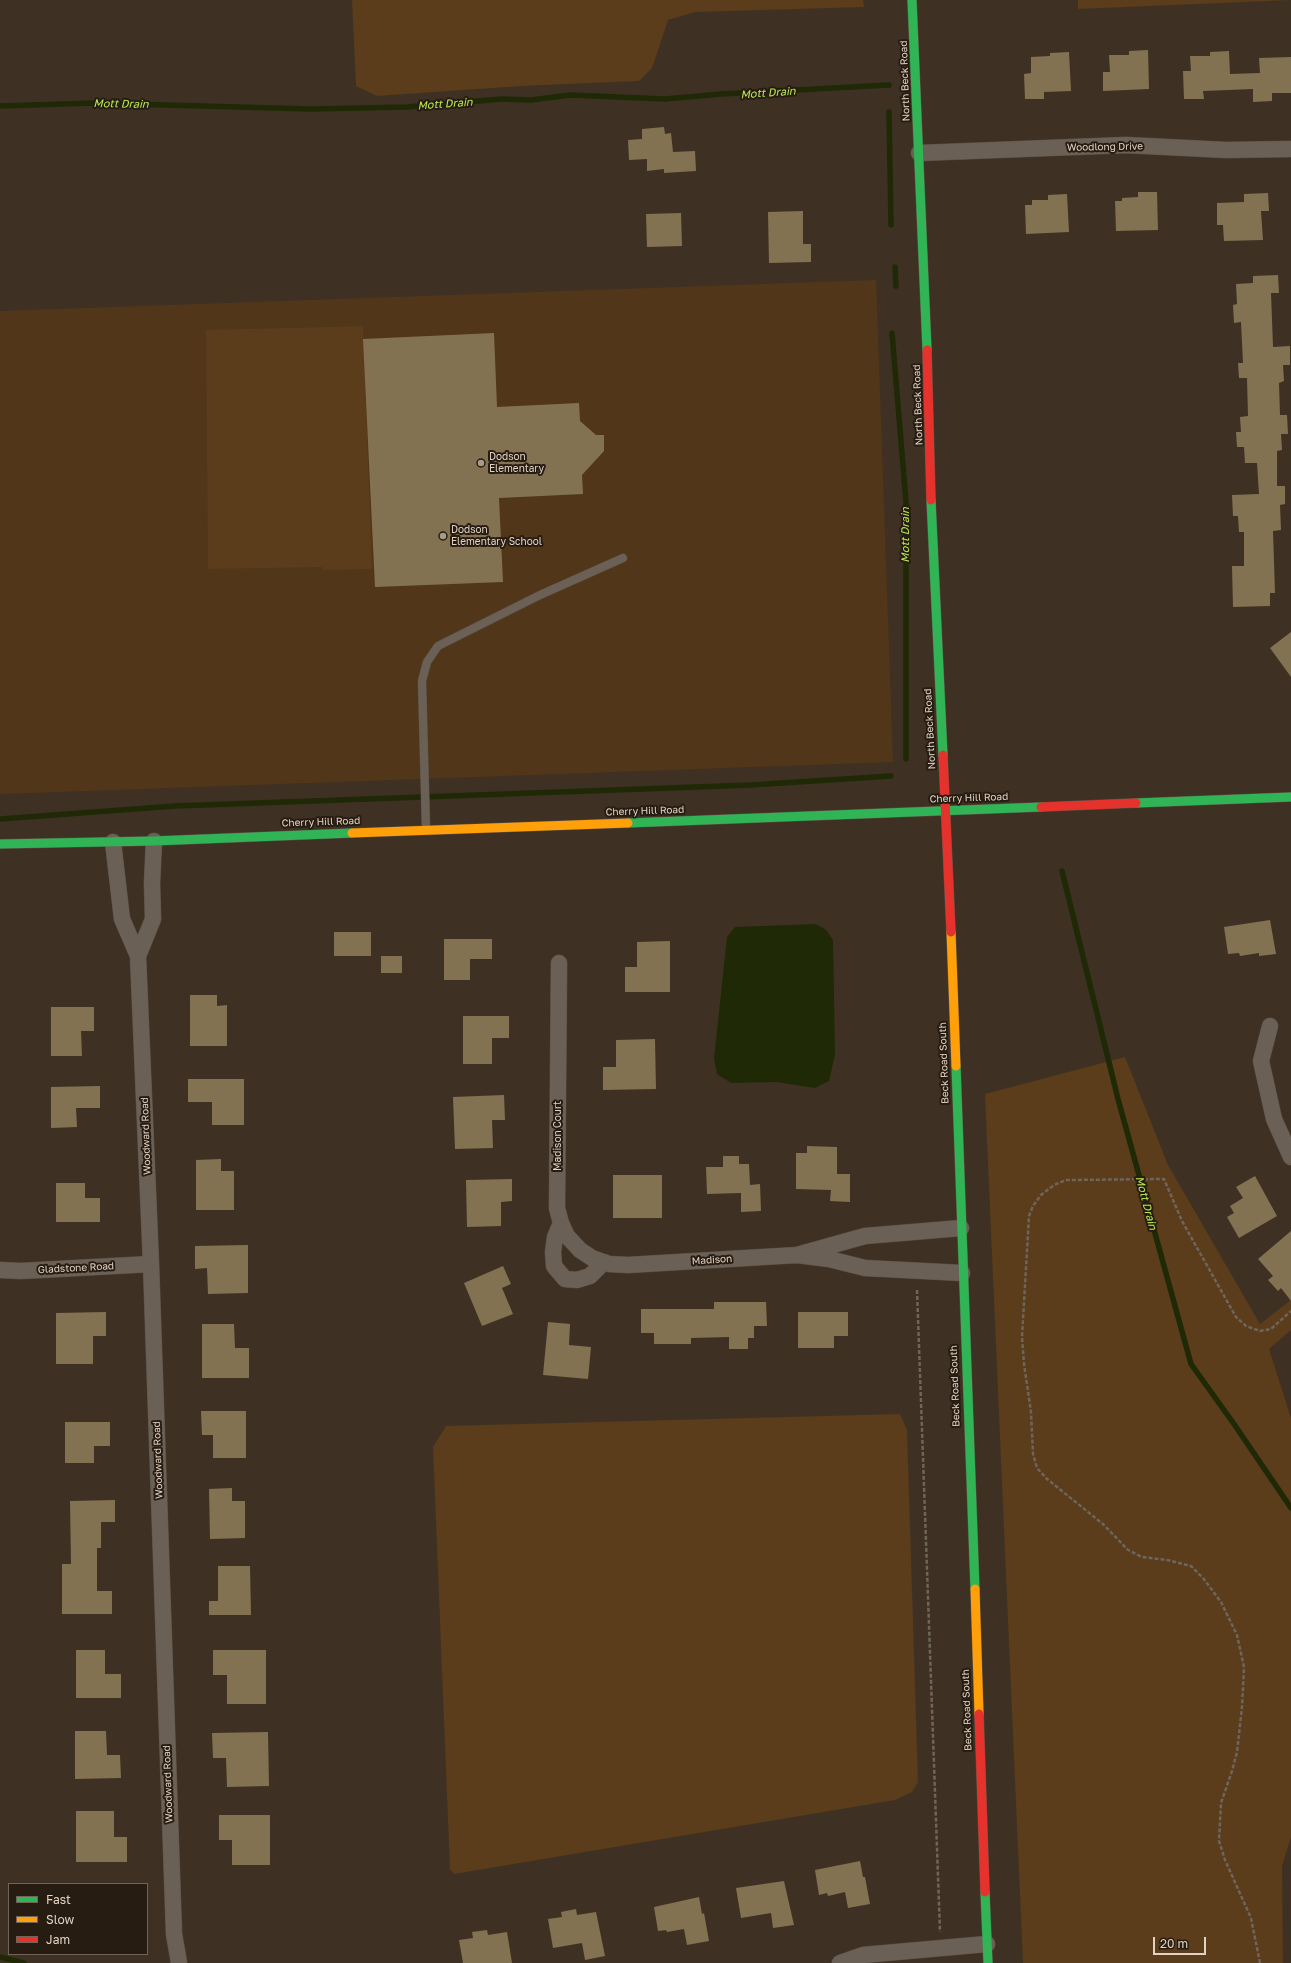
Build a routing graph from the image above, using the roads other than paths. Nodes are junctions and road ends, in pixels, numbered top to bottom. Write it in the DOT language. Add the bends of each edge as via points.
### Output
graph roads {
  1 [pos="912,0"];
  2 [pos="1291,149"];
  3 [pos="919,153"];
  4 [pos="623,558"];
  5 [pos="1291,797"];
  6 [pos="945,809"];
  7 [pos="426,829"];
  8 [pos="154,841"];
  9 [pos="113,842"];
  10 [pos="0,844"];
  11 [pos="138,956"];
  12 [pos="559,963"];
  13 [pos="1270,1026"];
  14 [pos="1291,1157"];
  15 [pos="561,1223"];
  16 [pos="960,1228"];
  17 [pos="797,1255"];
  18 [pos="604,1262"];
  19 [pos="151,1264"];
  20 [pos="628,1265"];
  21 [pos="0,1270"];
  22 [pos="962,1273"];
  23 [pos="987,1944"];
  24 [pos="179,1963"];
  25 [pos="840,1963"];
  26 [pos="988,1963"];
  1 -- 3 [label="main road, North Beck Road"];
  2 -- 3 [label="street, Woodlong Drive" via="1226,150 1126,145"];
  3 -- 6 [label="main road, North Beck Road"];
  4 -- 7 [label="lane" via="540,595 438,646 427,662 422,681"];
  5 -- 6 [label="main road, Cherry Hill Road"];
  6 -- 7 [label="main road, Cherry Hill Road"];
  6 -- 16 [label="main road, Beck Road South"];
  7 -- 8 [label="main road, Cherry Hill Road"];
  8 -- 9 [label="main road, Cherry Hill Road"];
  8 -- 11 [label="street, Woodward Road" via="153,919"];
  9 -- 10 [label="main road, Cherry Hill Road"];
  9 -- 11 [label="street, Woodward Road" via="122,918"];
  11 -- 19 [label="street, Woodward Road"];
  12 -- 15 [label="street, Madison Court" via="557,1208"];
  13 -- 14 [label="street" via="1261,1061 1274,1119"];
  15 -- 18 [label="street, Madison Court" via="567,1236 580,1250"];
  15 -- 18 [label="street" via="555,1237 553,1252 554,1266 565,1279 577,1280 590,1276"];
  16 -- 17 [label="street, Madison" via="865,1236"];
  16 -- 22 [label="main road, Beck Road South"];
  17 -- 20 [label="street, Madison"];
  17 -- 22 [label="street, Madison" via="829,1259 865,1268"];
  18 -- 20 [label="street, Madison Court"];
  19 -- 21 [label="street, Gladstone Road"];
  19 -- 24 [label="street, Woodward Road" via="174,1934"];
  22 -- 23 [label="main road, Beck Road South"];
  23 -- 25 [label="street" via="863,1955"];
  23 -- 26 [label="main road, Beck Road South"];
}
